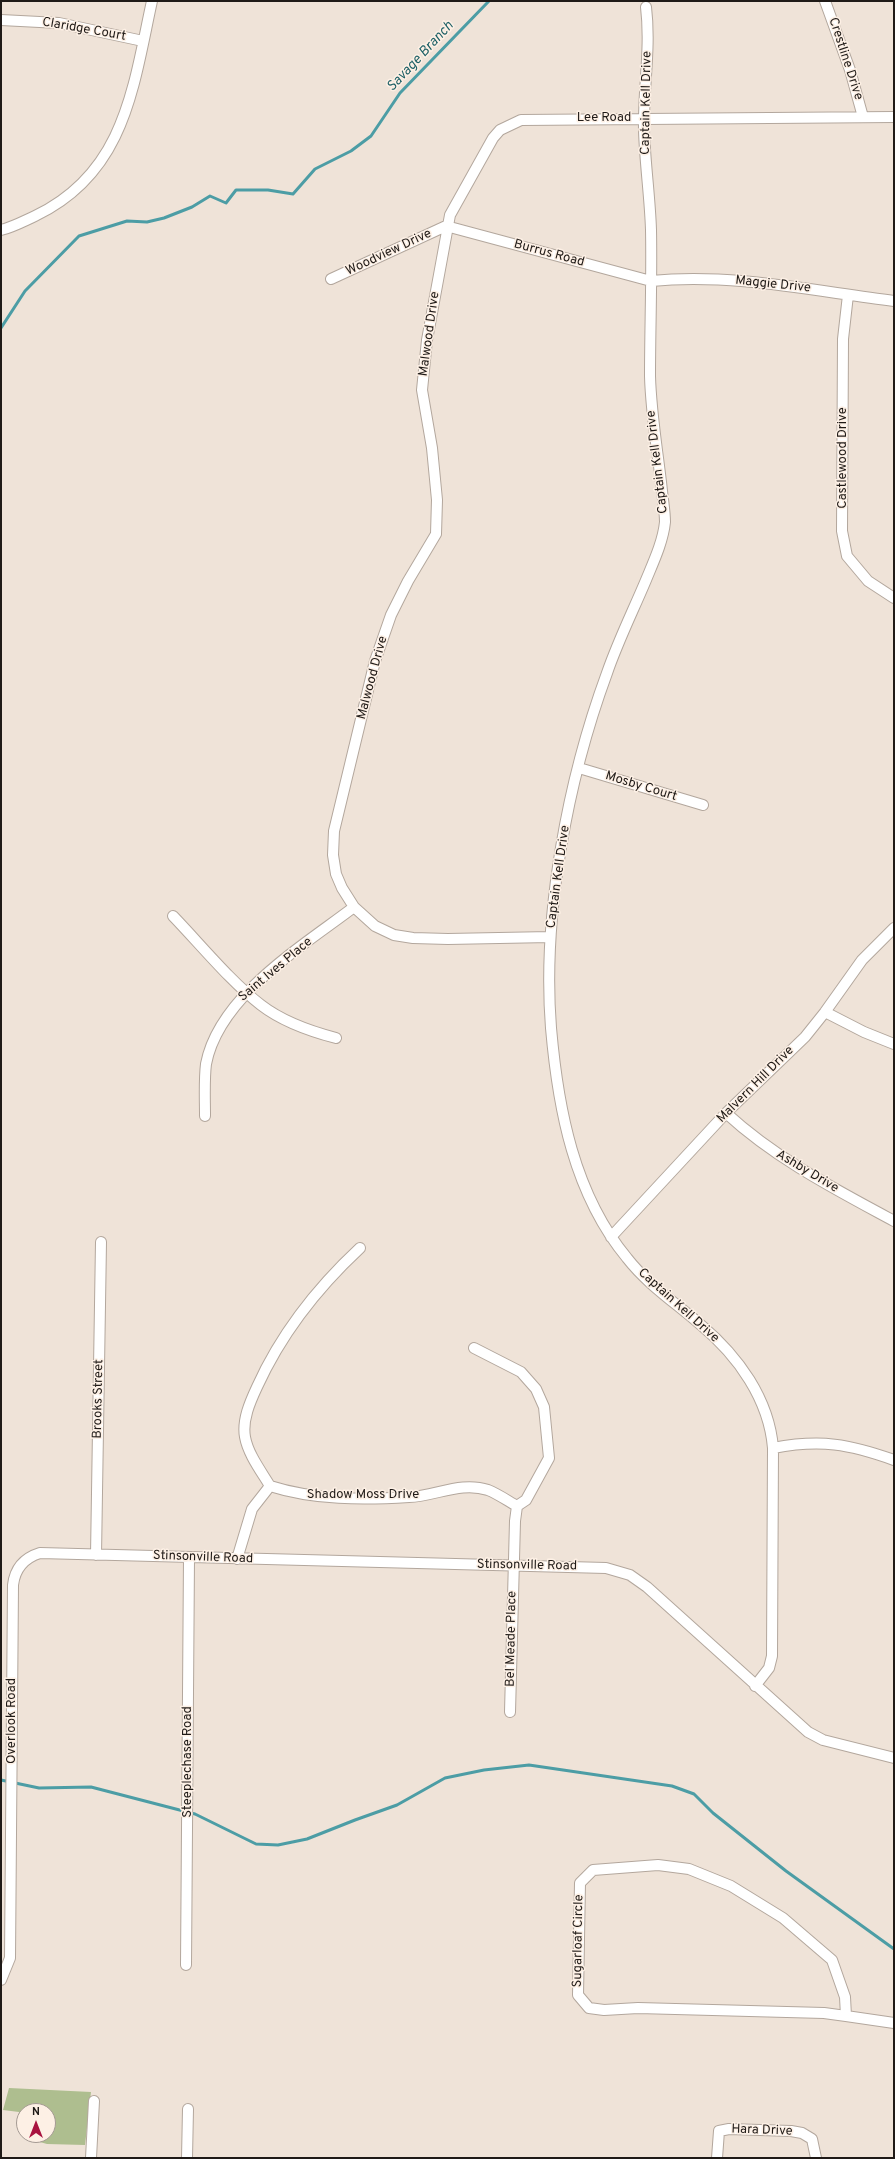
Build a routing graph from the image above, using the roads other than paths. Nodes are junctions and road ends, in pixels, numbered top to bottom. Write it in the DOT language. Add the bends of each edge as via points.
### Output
graph roads {
  1 [pos="152,1"];
  2 [pos="826,1"];
  3 [pos="646,7"];
  4 [pos="1,20"];
  5 [pos="143,41"];
  6 [pos="863,117"];
  7 [pos="894,117"];
  8 [pos="644,118"];
  9 [pos="446,226"];
  10 [pos="1,230"];
  11 [pos="331,279"];
  12 [pos="651,282"];
  13 [pos="848,295"];
  14 [pos="894,301"];
  15 [pos="894,598"];
  16 [pos="579,768"];
  17 [pos="703,805"];
  18 [pos="354,907"];
  19 [pos="173,916"];
  20 [pos="894,928"];
  21 [pos="550,937"];
  22 [pos="246,992"];
  23 [pos="825,1012"];
  24 [pos="336,1038"];
  25 [pos="894,1044"];
  26 [pos="726,1112"];
  27 [pos="205,1116"];
  28 [pos="894,1221"];
  29 [pos="612,1237"];
  30 [pos="102,1242"];
  31 [pos="360,1248"];
  32 [pos="474,1348"];
  33 [pos="773,1448"];
  34 [pos="894,1460"];
  35 [pos="270,1486"];
  36 [pos="517,1506"];
  37 [pos="96,1555"];
  38 [pos="189,1558"];
  39 [pos="237,1559"];
  40 [pos="513,1566"];
  41 [pos="755,1686"];
  42 [pos="510,1712"];
  43 [pos="894,1758"];
  44 [pos="186,1965"];
  45 [pos="1,1980"];
  46 [pos="846,2016"];
  47 [pos="894,2023"];
  48 [pos="94,2101"];
  49 [pos="188,2109"];
  50 [pos="91,2158"];
  51 [pos="187,2158"];
  52 [pos="717,2158"];
  53 [pos="816,2158"];
  1 -- 5 [label="street"];
  2 -- 6 [label="street, Crestline Drive"];
  3 -- 8 [label="street, Captain Kell Drive" via="649,28"];
  4 -- 5 [label="street, Claridge Court" via="59,24"];
  5 -- 10 [label="street" via="132,92 114,139 88,179 45,211"];
  6 -- 7 [label="street, Lee Road"];
  6 -- 8 [label="street, Lee Road"];
  8 -- 9 [label="street, Lee Road" via="537,118 513,122 493,138 458,199"];
  8 -- 12 [label="street, Captain Kell Drive" via="651,227"];
  9 -- 11 [label="street, Woodview Drive"];
  9 -- 12 [label="street, Burrus Road"];
  9 -- 18 [label="street, Malwood Drive" via="427,340 422,390 434,463 436,534 391,615 375,661 334,831 333,855 336,874"];
  12 -- 13 [label="street, Maggie Drive" via="674,279 765,282"];
  12 -- 16 [label="street, Captain Kell Drive" via="651,405 665,522 651,569 594,707"];
  13 -- 14 [label="street, Maggie Drive"];
  13 -- 15 [label="street, Castlewood Drive" via="843,339 842,531 847,556 868,581"];
  16 -- 17 [label="street, Mosby Court"];
  16 -- 21 [label="street, Captain Kell Drive" via="559,862"];
  18 -- 21 [label="street, Malwood Drive" via="376,926 394,935 448,939"];
  18 -- 22 [label="street, Saint Ives Place"];
  19 -- 22 [label="street"];
  20 -- 23 [label="street, Malvern Hill Drive" via="862,960"];
  21 -- 29 [label="street, Captain Kell Drive" via="550,1024 563,1119 584,1187"];
  22 -- 24 [label="street" via="261,1005 293,1024"];
  22 -- 27 [label="street, Saint Ives Place" via="219,1030 206,1063"];
  23 -- 25 [label="street"];
  23 -- 26 [label="street, Malvern Hill Drive" via="805,1036"];
  26 -- 28 [label="street, Ashby Drive" via="751,1136 787,1161"];
  26 -- 29 [label="street, Malvern Hill Drive"];
  29 -- 33 [label="street, Captain Kell Drive" via="626,1258 646,1280 704,1327 741,1366 763,1406 771,1430"];
  30 -- 37 [label="street, Brooks Street"];
  31 -- 35 [label="street" via="315,1295 285,1335 250,1404 245,1422 245,1437"];
  32 -- 36 [label="street" via="521,1372 536,1389 544,1407 548,1458 526,1500"];
  33 -- 34 [label="street" via="798,1443 841,1444"];
  33 -- 41 [label="street, Captain Kell Drive" via="772,1656 769,1668"];
  35 -- 36 [label="street, Shadow Moss Drive" via="303,1495 365,1497 410,1497 474,1487 488,1490"];
  35 -- 39 [label="street" via="252,1509"];
  36 -- 40 [label="street, Bel Meade Place"];
  37 -- 38 [label="street, Stinsonville Road"];
  37 -- 45 [label="street, Overlook Road" via="40,1553 28,1557 14,1576 10,1958"];
  38 -- 39 [label="street, Stinsonville Road"];
  38 -- 44 [label="street, Steeplechase Road"];
  39 -- 40 [label="street, Stinsonville Road"];
  40 -- 41 [label="street, Stinsonville Road" via="606,1568 630,1575 669,1606"];
  40 -- 42 [label="street, Bel Meade Place"];
  41 -- 43 [label="street, Stinsonville Road" via="808,1732 823,1740"];
  46 -- 46 [label="street, Sugarloaf Circle" via="824,2013 589,2008 578,1995 580,1883 593,1870 658,1865 689,1869 731,1886 783,1918 832,1960 845,1997"];
  46 -- 47 [label="street, Sugarloaf Circle"];
  48 -- 50 [label="street"];
  49 -- 51 [label="street"];
  52 -- 53 [label="street, Hara Drive" via="718,2130 729,2129 802,2132 812,2139"];
}
